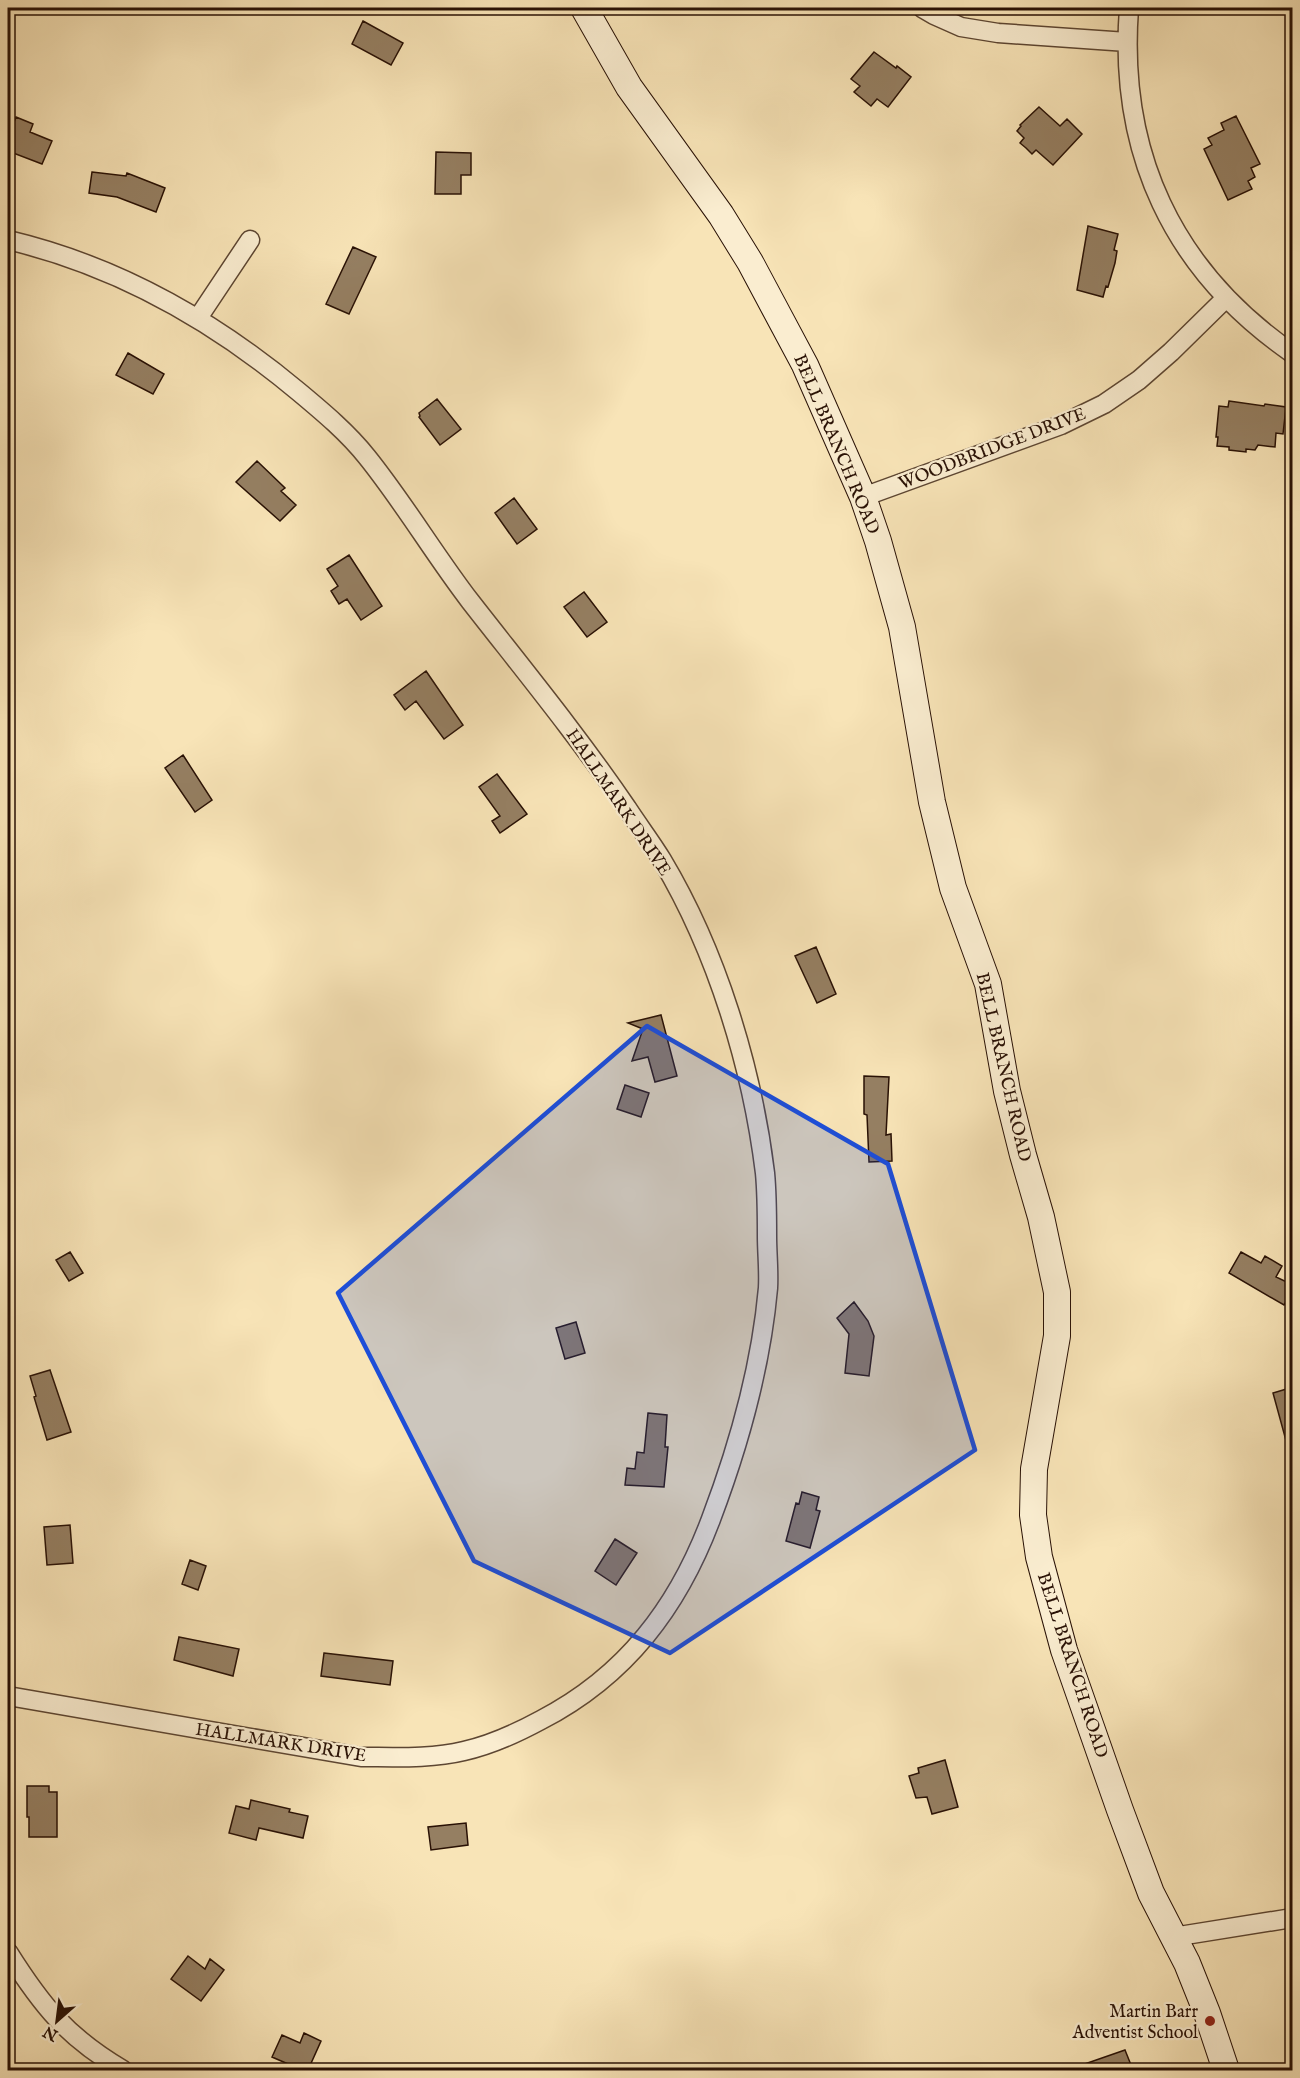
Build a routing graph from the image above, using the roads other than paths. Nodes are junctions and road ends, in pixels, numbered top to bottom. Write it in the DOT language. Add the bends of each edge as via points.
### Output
graph roads {
  1 [pos="584,8"];
  2 [pos="922,8"];
  3 [pos="1129,8"];
  4 [pos="1127,42"];
  5 [pos="8,240"];
  6 [pos="250,240"];
  7 [pos="1226,298"];
  8 [pos="198,318"];
  9 [pos="1293,353"];
  10 [pos="863,497"];
  11 [pos="8,1696"];
  12 [pos="1293,1918"];
  13 [pos="1173,1937"];
  14 [pos="8,1952"];
  15 [pos="123,2070"];
  16 [pos="1226,2070"];
  1 -- 10 [label="street, BELL BRANCH ROAD" via="629,87 750,262 805,365"];
  2 -- 4 [label="street" via="961,27"];
  3 -- 4 [label="street"];
  4 -- 7 [label="street" via="1137,133 1149,174 1171,222 1198,265"];
  5 -- 8 [label="street, HALLMARK DRIVE" via="61,254 109,273"];
  6 -- 8 [label="street"];
  7 -- 9 [label="street"];
  7 -- 10 [label="street, WOODBRIDGE DRIVE" via="1139,380 1104,404 1061,425"];
  8 -- 11 [label="street, HALLMARK DRIVE" via="280,376 365,454 458,585 602,773 662,861 694,923 724,996 754,1104 766,1179 768,1285 744,1424 702,1543 681,1586 656,1625 612,1672 577,1699 529,1727 461,1752 360,1757"];
  10 -- 13 [label="street, BELL BRANCH ROAD" via="902,627 932,802 952,888 988,984 1007,1091 1057,1292 1057,1336 1034,1469 1033,1515 1039,1557 1064,1650 1116,1799 1151,1893"];
  12 -- 13 [label="street"];
  13 -- 16 [label="street, BELL BRANCH ROAD" via="1207,2013"];
  14 -- 15 [label="street" via="55,2018 76,2039"];
}
